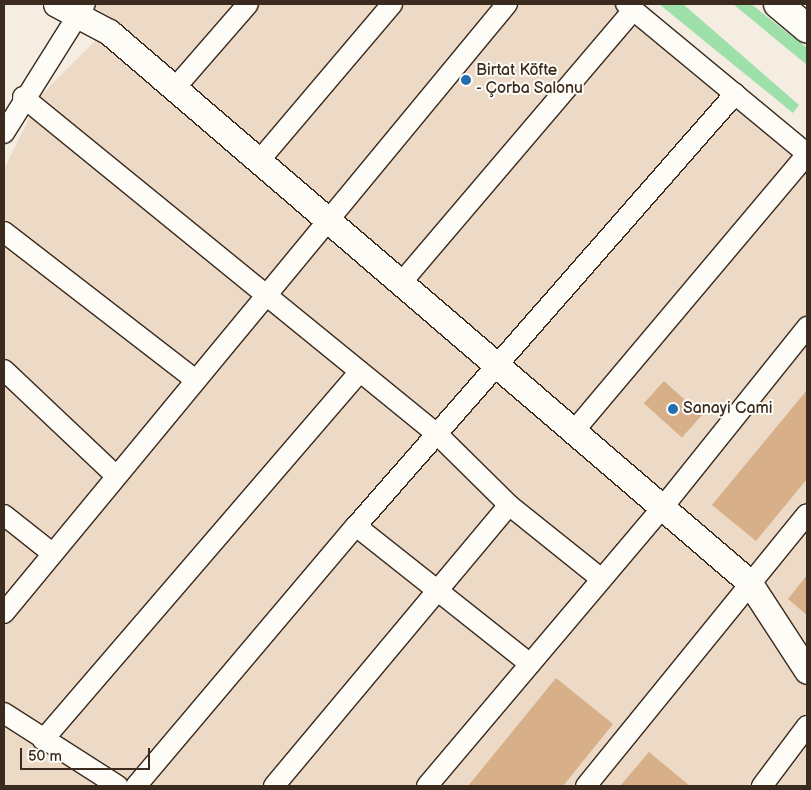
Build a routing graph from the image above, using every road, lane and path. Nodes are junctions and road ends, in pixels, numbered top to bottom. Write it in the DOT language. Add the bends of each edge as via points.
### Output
graph roads {
  1 [pos="248,4"];
  2 [pos="392,4"];
  3 [pos="507,4"];
  4 [pos="778,4"];
  5 [pos="72,7"];
  6 [pos="630,7"];
  7 [pos="807,28"];
  8 [pos="175,88"];
  9 [pos="735,94"];
  10 [pos="23,97"];
  11 [pos="4,133"];
  12 [pos="807,154"];
  13 [pos="259,160"];
  14 [pos="327,219"];
  15 [pos="4,232"];
  16 [pos="401,283"];
  17 [pos="265,293"];
  18 [pos="807,327"];
  19 [pos="496,365"];
  20 [pos="4,370"];
  21 [pos="360,371"];
  22 [pos="194,378"];
  23 [pos="574,431"];
  24 [pos="437,434"];
  25 [pos="116,476"];
  26 [pos="510,505"];
  27 [pos="663,507"];
  28 [pos="807,514"];
  29 [pos="4,515"];
  30 [pos="356,526"];
  31 [pos="52,553"];
  32 [pos="600,578"];
  33 [pos="749,582"];
  34 [pos="437,590"];
  35 [pos="4,613"];
  36 [pos="530,664"];
  37 [pos="807,671"];
  38 [pos="4,713"];
  39 [pos="807,726"];
  40 [pos="43,740"];
  41 [pos="118,786"];
  42 [pos="136,786"];
  43 [pos="274,786"];
  44 [pos="426,786"];
  45 [pos="586,786"];
  46 [pos="762,786"];
  1 -- 8 [label="street"];
  2 -- 13 [label="street"];
  3 -- 14 [label="street"];
  4 -- 7 [label="main road"];
  5 -- 8 [label="street" via="109,32"];
  5 -- 10 [label="street"];
  6 -- 9 [label="street"];
  6 -- 16 [label="street"];
  8 -- 13 [label="street"];
  9 -- 12 [label="street"];
  9 -- 19 [label="street"];
  10 -- 11 [label="street"];
  10 -- 17 [label="street"];
  12 -- 23 [label="street"];
  13 -- 14 [label="street"];
  14 -- 16 [label="street"];
  14 -- 17 [label="street"];
  15 -- 22 [label="street"];
  16 -- 19 [label="street"];
  17 -- 21 [label="street"];
  17 -- 22 [label="street"];
  18 -- 27 [label="street"];
  19 -- 23 [label="street"];
  19 -- 24 [label="street"];
  20 -- 25 [label="street"];
  21 -- 24 [label="street"];
  21 -- 40 [label="street"];
  22 -- 25 [label="street"];
  23 -- 27 [label="street"];
  24 -- 26 [label="street"];
  24 -- 30 [label="street"];
  25 -- 31 [label="street"];
  26 -- 32 [label="street"];
  26 -- 34 [label="street"];
  27 -- 32 [label="street"];
  27 -- 33 [label="street"];
  28 -- 33 [label="street"];
  29 -- 31 [label="street"];
  30 -- 34 [label="street"];
  30 -- 42 [label="street"];
  31 -- 35 [label="street"];
  32 -- 36 [label="street"];
  33 -- 37 [label="street"];
  33 -- 45 [label="street"];
  34 -- 36 [label="street"];
  34 -- 43 [label="street"];
  36 -- 44 [label="street"];
  38 -- 40 [label="street"];
  39 -- 46 [label="street"];
  40 -- 41 [label="street"];
}
